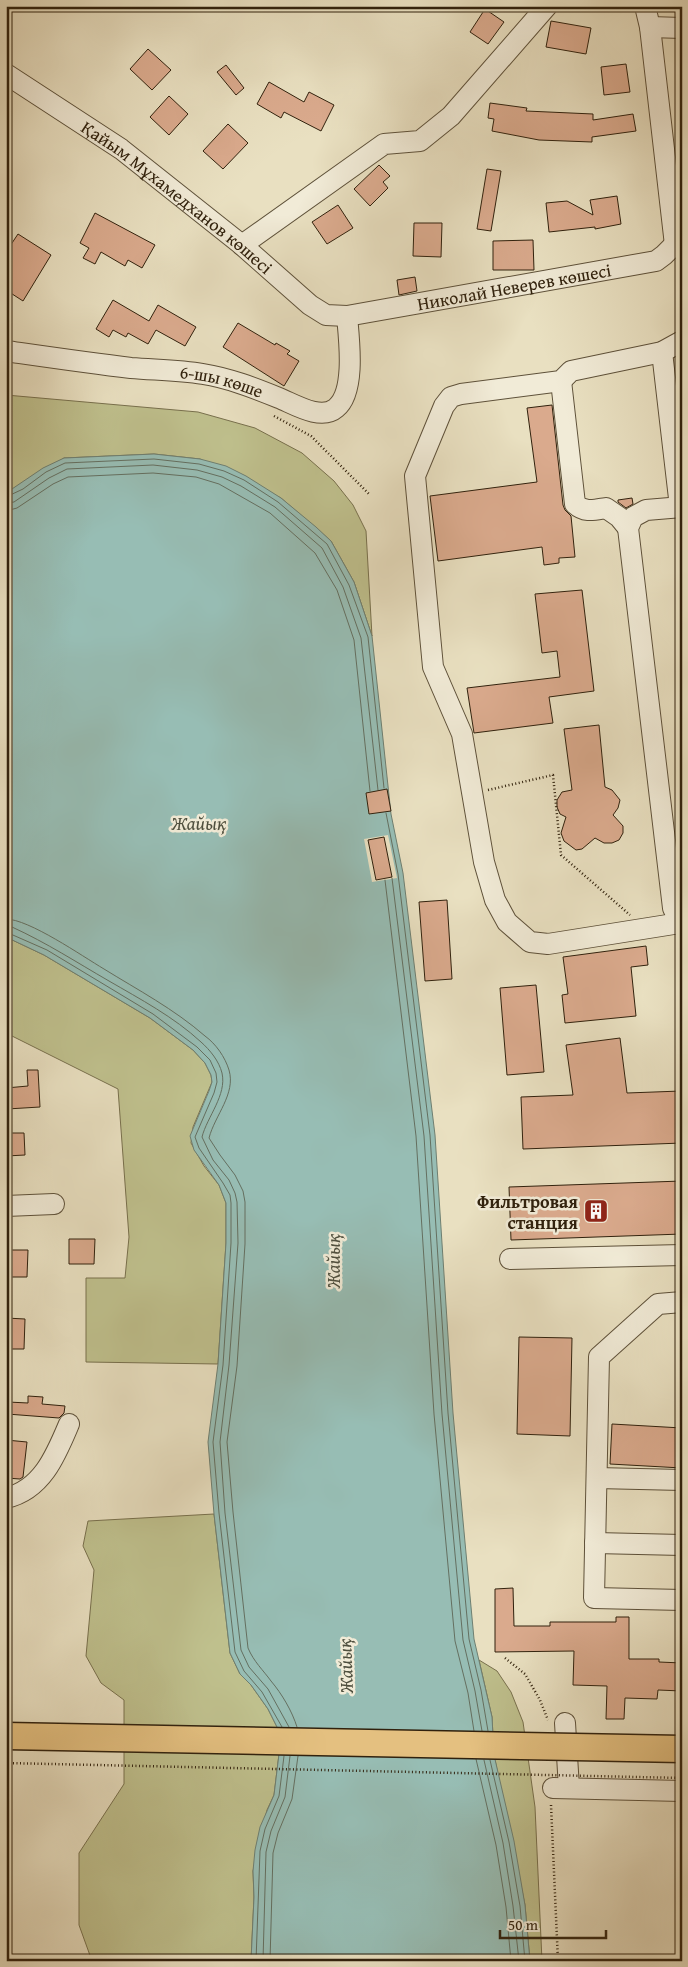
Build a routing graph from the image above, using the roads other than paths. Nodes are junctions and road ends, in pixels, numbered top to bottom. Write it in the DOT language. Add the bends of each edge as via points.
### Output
graph roads {
  1 [pos="547,6"];
  2 [pos="645,6"];
  3 [pos="650,27"];
  4 [pos="682,28"];
  5 [pos="6,74"];
  6 [pos="678,241"];
  7 [pos="242,245"];
  8 [pos="347,316"];
  9 [pos="682,341"];
  10 [pos="6,352"];
  11 [pos="662,352"];
  12 [pos="561,381"];
  13 [pos="681,507"];
  14 [pos="628,528"];
  15 [pos="681,923"];
  16 [pos="54,1204"];
  17 [pos="6,1206"];
  18 [pos="682,1256"];
  19 [pos="510,1259"];
  20 [pos="682,1302"];
  21 [pos="69,1424"];
  22 [pos="597,1478"];
  23 [pos="682,1480"];
  24 [pos="6,1498"];
  25 [pos="595,1543"];
  26 [pos="682,1545"];
  27 [pos="682,1600"];
  28 [pos="557,1722"];
  29 [pos="6,1736"];
  30 [pos="682,1749"];
  31 [pos="682,1792"];
  1 -- 7 [label="street" via="452,116 420,141 384,144"];
  2 -- 3 [label="street, Николай Неверев көшесі"];
  3 -- 4 [label="street"];
  3 -- 6 [label="street, Николай Неверев көшесі"];
  5 -- 7 [label="street, Қайым Мұхамедханов көшесi" via="121,149"];
  6 -- 8 [label="street, Николай Неверев көшесі" via="656,261"];
  7 -- 8 [label="street, Қайым Мұхамедханов көшесi" via="310,305 326,315"];
  8 -- 10 [label="street, 6-шы көше" via="350,346 348,385 336,409 326,412 313,412 243,384 203,374"];
  9 -- 11 [label="street"];
  11 -- 12 [label="street" via="572,372"];
  11 -- 13 [label="street"];
  12 -- 14 [label="street" via="575,504 581,510 606,508"];
  12 -- 15 [label="street" via="461,394 452,397 444,406 415,476 433,667 462,734 484,862 495,900 507,922 530,942 548,944"];
  13 -- 14 [label="street" via="646,510 633,517"];
  14 -- 15 [label="street" via="673,908"];
  16 -- 17 [label="street"];
  18 -- 19 [label="street"];
  20 -- 22 [label="street" via="658,1304 600,1357"];
  21 -- 24 [label="street" via="54,1461 34,1484 17,1496"];
  22 -- 23 [label="street"];
  22 -- 25 [label="street"];
  25 -- 26 [label="street"];
  25 -- 27 [label="street" via="594,1598"];
  28 -- 31 [label="street" via="558,1782"];
  29 -- 30 [label="main road, bridge"];
}
